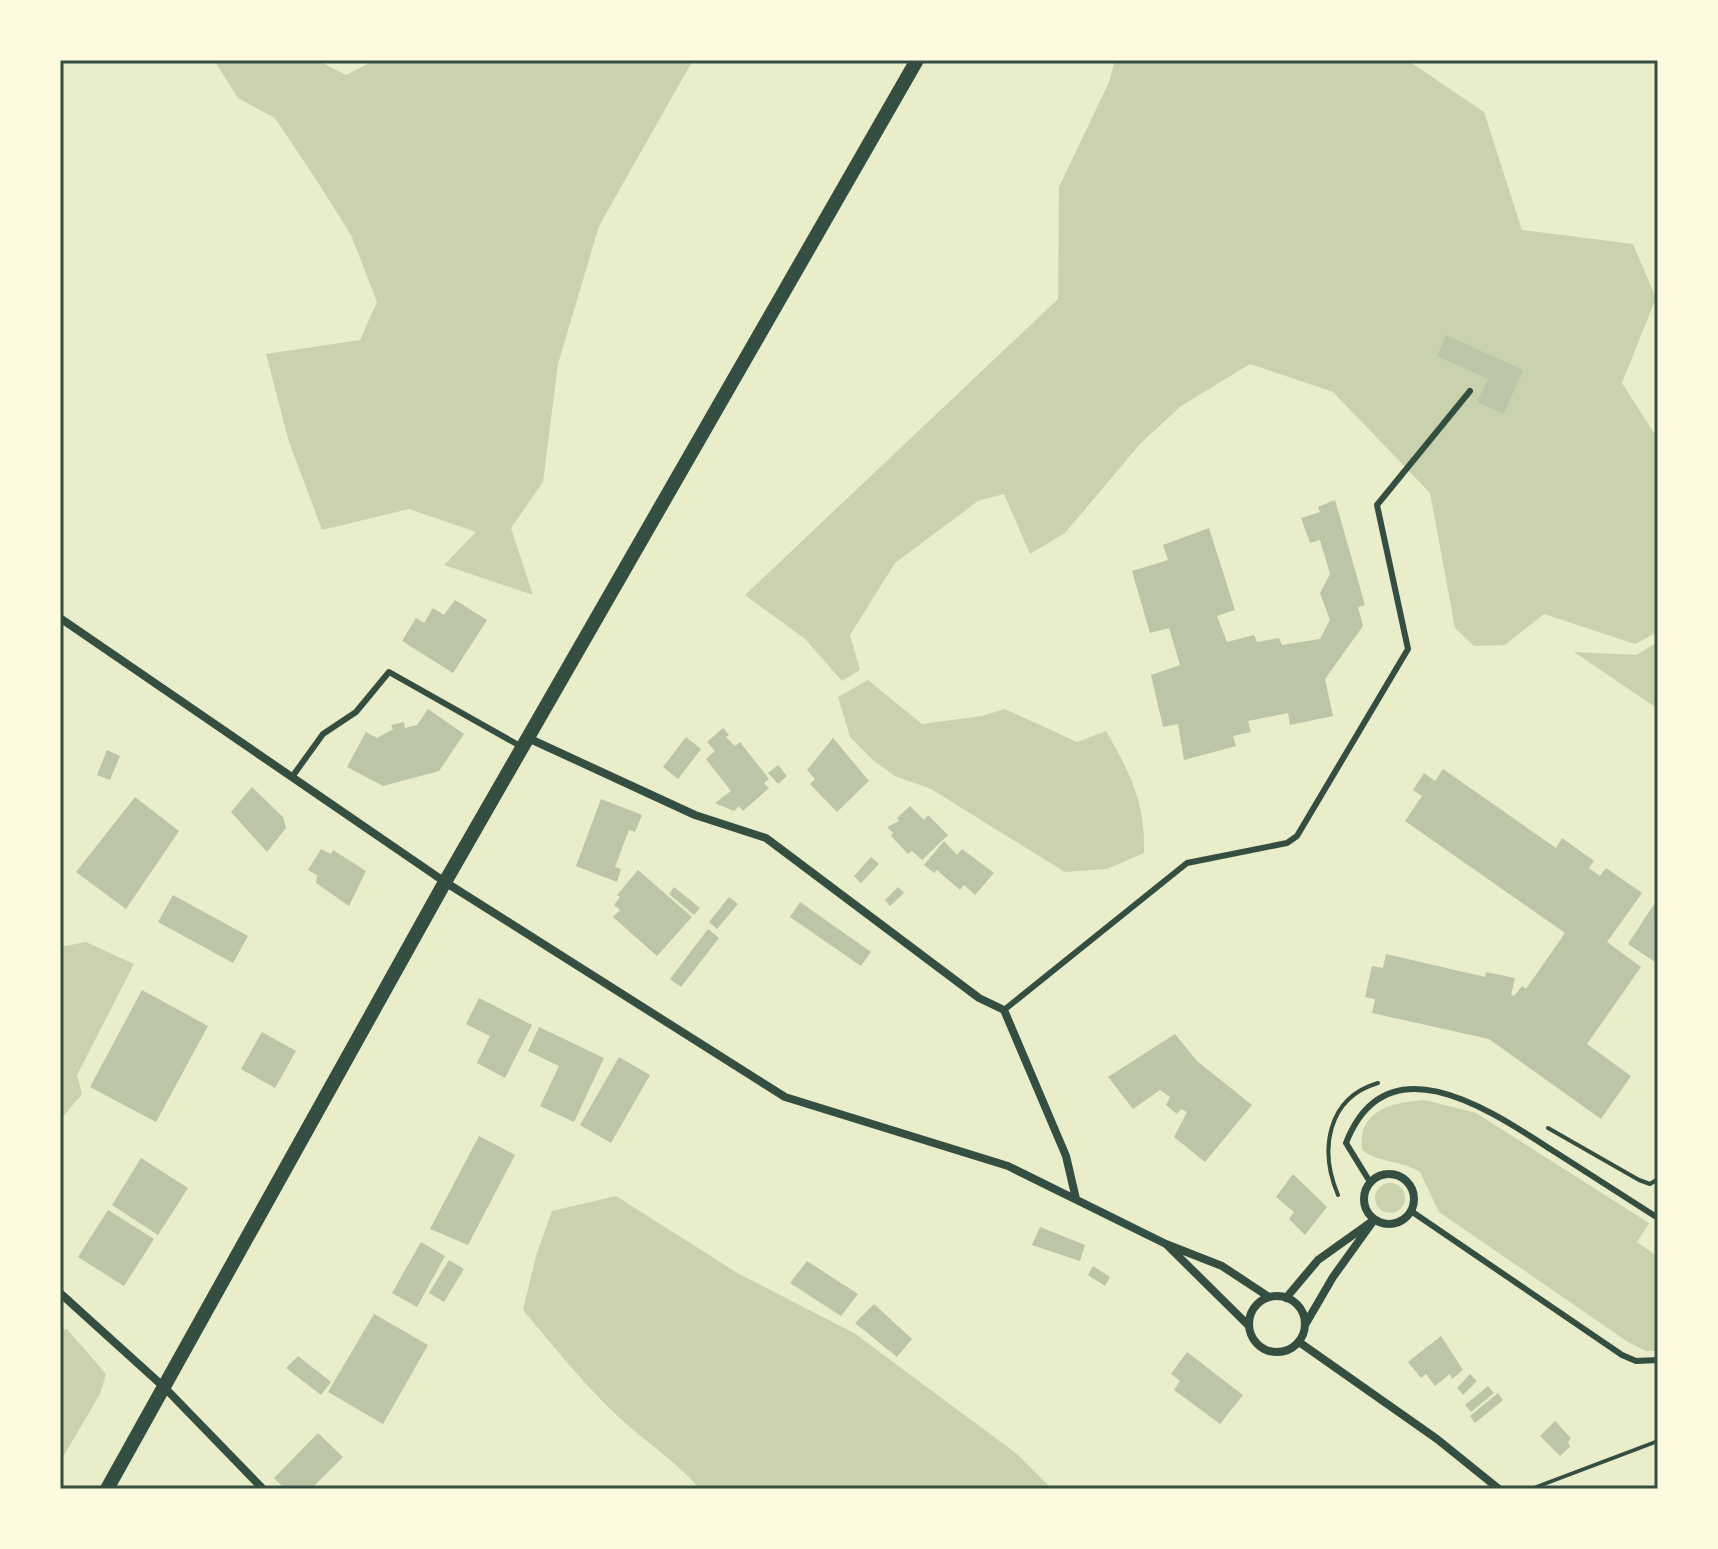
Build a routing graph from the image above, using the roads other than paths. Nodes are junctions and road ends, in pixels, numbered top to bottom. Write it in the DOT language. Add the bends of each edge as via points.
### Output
graph roads {
  1 [pos="917,60"];
  2 [pos="1470,391"];
  3 [pos="60,618"];
  4 [pos="525,743"];
  5 [pos="292,777"];
  6 [pos="445,882"];
  7 [pos="1004,1010"];
  8 [pos="1370,1182"];
  9 [pos="1076,1199"];
  10 [pos="1658,1207"];
  11 [pos="1411,1211"];
  12 [pos="1655,1216"];
  13 [pos="1374,1220"];
  14 [pos="1166,1244"];
  15 [pos="60,1293"];
  16 [pos="1269,1297"];
  17 [pos="1286,1298"];
  18 [pos="1305,1325"];
  19 [pos="1249,1326"];
  20 [pos="1299,1342"];
  21 [pos="1658,1360"];
  22 [pos="165,1388"];
  23 [pos="107,1489"];
  24 [pos="263,1489"];
  25 [pos="1499,1489"];
  1 -- 4 [label="street"];
  2 -- 7 [label="lane" via="1377,505 1408,649 1297,836 1287,843 1187,863"];
  3 -- 5 [label="street"];
  4 -- 5 [label="lane" via="389,672 356,712 323,734"];
  4 -- 6 [label="street"];
  4 -- 7 [label="street" via="695,815 766,838 979,998"];
  5 -- 6 [label="street"];
  6 -- 9 [label="street" via="785,1097 1008,1166"];
  6 -- 22 [label="street"];
  7 -- 9 [label="street" via="1066,1156"];
  8 -- 11 [label="street" via="1391,1174 1405,1180 1413,1194"];
  8 -- 12 [label="lane" via="1346,1143 1355,1120 1373,1102 1401,1091 1443,1092 1483,1106"];
  8 -- 13 [label="street" via="1364,1206"];
  9 -- 14 [label="street"];
  10 -- 12 [label="lane"];
  11 -- 13 [label="street" via="1399,1222"];
  11 -- 21 [label="lane" via="1622,1355 1636,1361"];
  13 -- 17 [label="street" via="1318,1260"];
  13 -- 18 [label="street"];
  14 -- 16 [label="street" via="1222,1266"];
  14 -- 19 [label="street"];
  15 -- 22 [label="street"];
  16 -- 17 [label="street"];
  16 -- 19 [label="street" via="1254,1308"];
  17 -- 18 [label="street" via="1300,1309"];
  18 -- 20 [label="street"];
  19 -- 20 [label="street" via="1256,1343 1273,1352"];
  20 -- 25 [label="street"];
  22 -- 23 [label="street"];
  22 -- 24 [label="street"];
}
